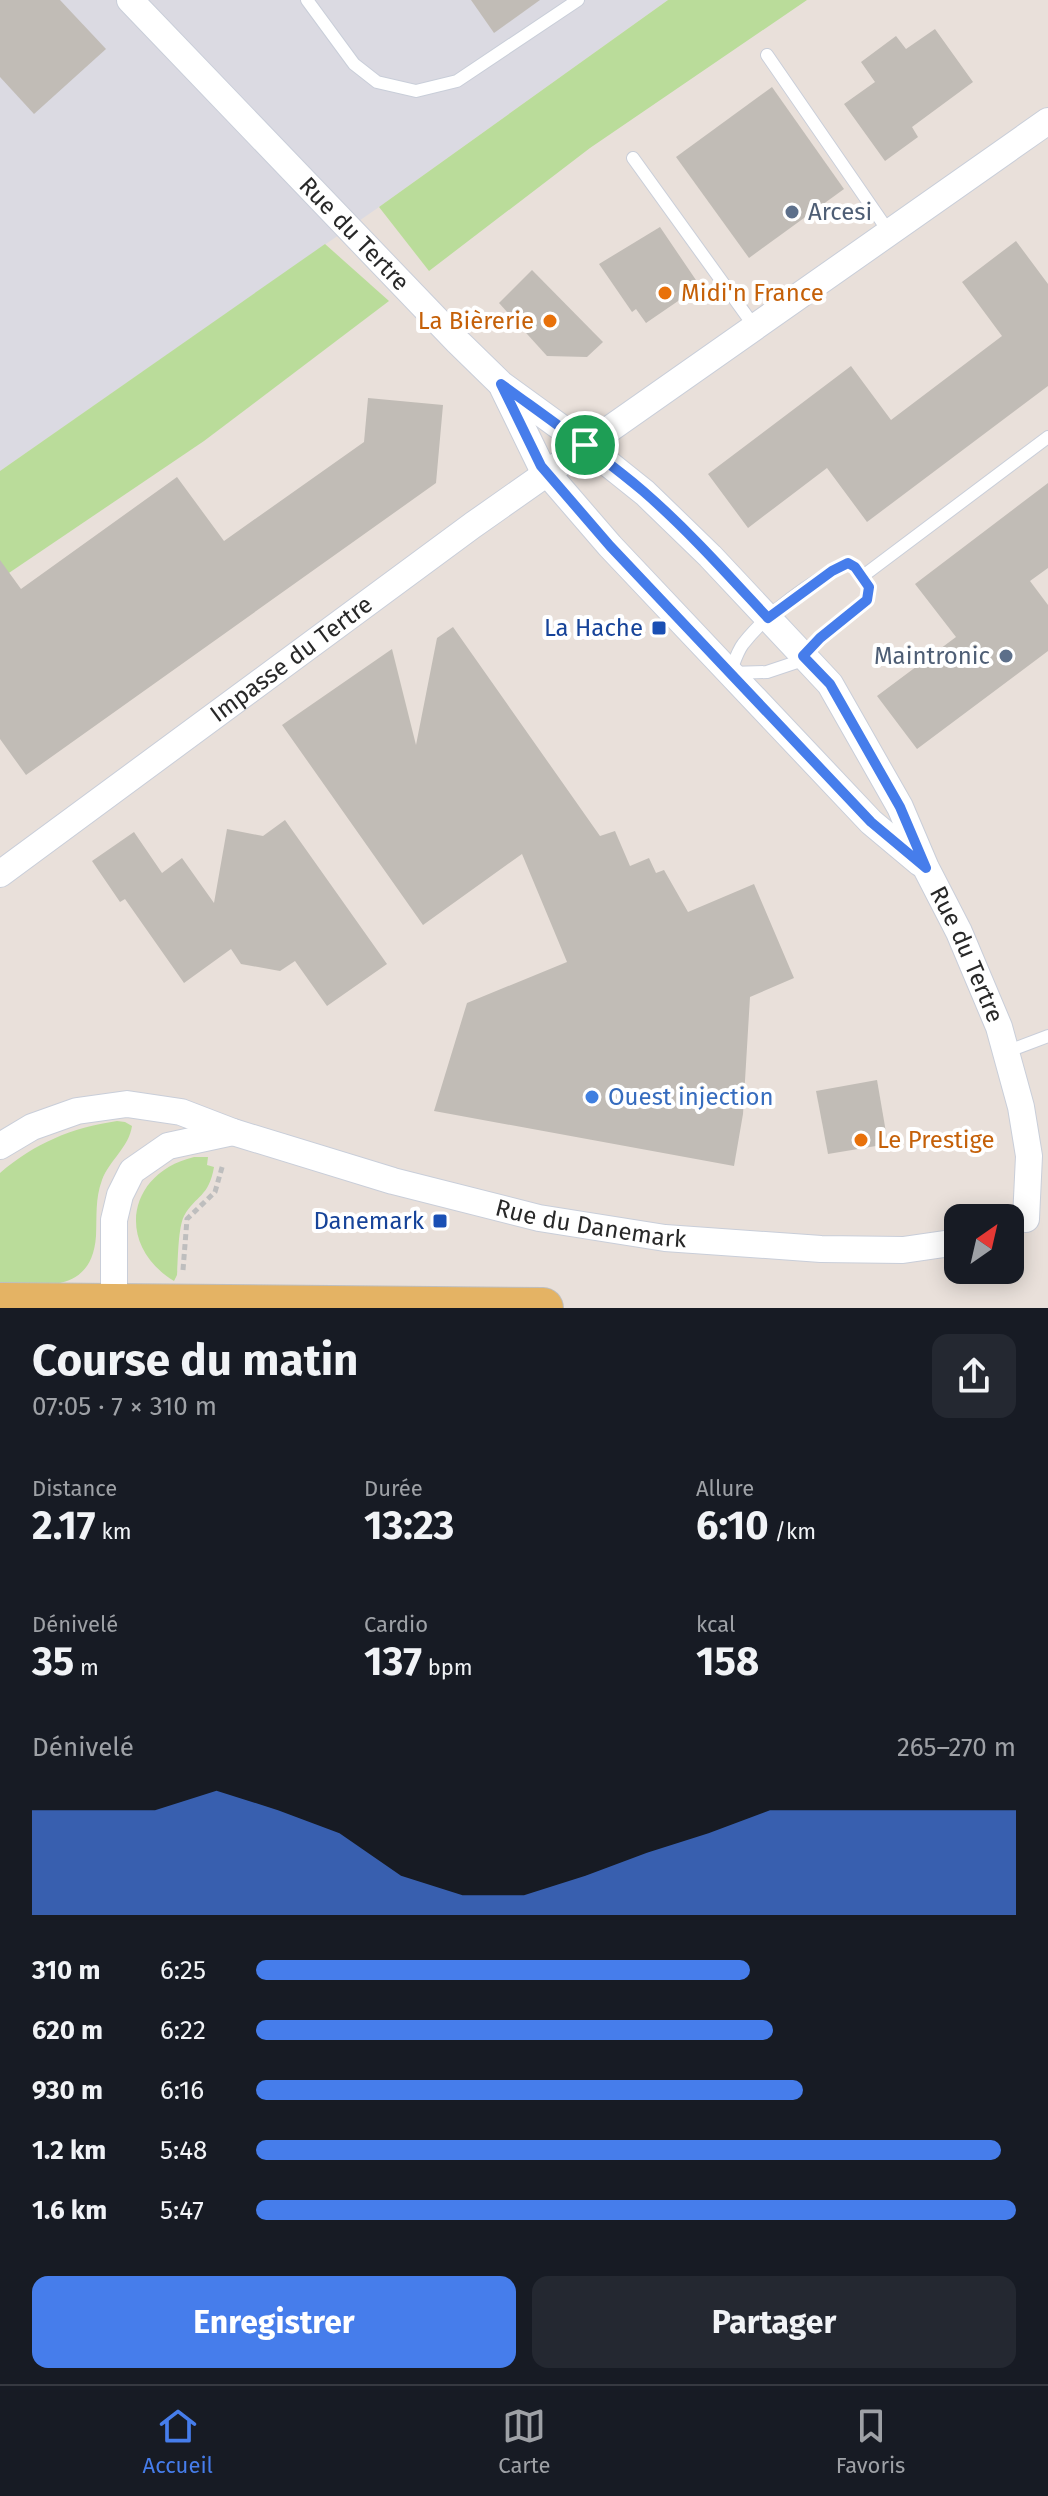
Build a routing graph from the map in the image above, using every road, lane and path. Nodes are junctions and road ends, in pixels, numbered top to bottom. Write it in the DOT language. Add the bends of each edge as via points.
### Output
graph roads {
  1 [pos="130,0"];
  2 [pos="307,0"];
  3 [pos="578,0"];
  4 [pos="767,55"];
  5 [pos="1048,121"];
  6 [pos="633,158"];
  7 [pos="889,232"];
  8 [pos="754,326"];
  9 [pos="501,384"];
  10 [pos="1048,437"];
  11 [pos="585,445"];
  12 [pos="547,472"];
  13 [pos="863,576"];
  14 [pos="768,618"];
  15 [pos="803,656"];
  16 [pos="730,673"];
  17 [pos="926,868"];
  18 [pos="0,874"];
  19 [pos="1048,1036"];
  20 [pos="1006,1052"];
  21 [pos="233,1132"];
  22 [pos="0,1146"];
  23 [pos="223,1164"];
  24 [pos="1028,1223"];
  25 [pos="944,1244"];
  26 [pos="182,1283"];
  27 [pos="0,1303"];
  28 [pos="112,1307"];
  29 [pos="378,1307"];
  30 [pos="543,1308"];
  1 -- 9 [label="street, Rue du Tertre"];
  2 -- 3 [label="lane" via="354,64 377,82 416,91 457,81"];
  4 -- 7 [label="lane"];
  5 -- 7 [label="street, Impasse du Tertre"];
  6 -- 8 [label="lane"];
  7 -- 8 [label="street, Impasse du Tertre"];
  8 -- 11 [label="street, Impasse du Tertre"];
  9 -- 11 [label="street, Rue du Tertre"];
  9 -- 12 [label="street"];
  10 -- 13 [label="lane"];
  11 -- 12 [label="street, Impasse du Tertre"];
  11 -- 14 [label="street, Rue du Tertre" via="645,493"];
  12 -- 16 [label="street"];
  12 -- 18 [label="street, Impasse du Tertre"];
  13 -- 14 [label="lane" via="848,563"];
  13 -- 15 [label="lane" via="869,587 867,600"];
  14 -- 15 [label="street, Rue du Tertre"];
  14 -- 16 [label="lane" via="740,646"];
  15 -- 16 [label="lane" via="767,672"];
  15 -- 17 [label="street, Rue du Tertre" via="830,684 900,807"];
  16 -- 17 [label="street" via="871,822"];
  17 -- 20 [label="street, Rue du Tertre" via="959,932"];
  19 -- 20 [label="lane"];
  20 -- 24 [label="street, Rue du Tertre" via="1029,1156"];
  21 -- 22 [label="street, Rue du Danemark" via="181,1112 127,1104 77,1111 32,1127"];
  21 -- 25 [label="street, Rue du Danemark" via="539,1218 665,1238 821,1249 903,1250"];
  21 -- 28 [label="street, Rue du Danemark" via="168,1146 132,1171 114,1220"];
  23 -- 26 [label="path" via="215,1192 187,1219"];
  27 -- 28 [label="main road"];
  28 -- 29 [label="main road"];
  29 -- 30 [label="main road"];
}
